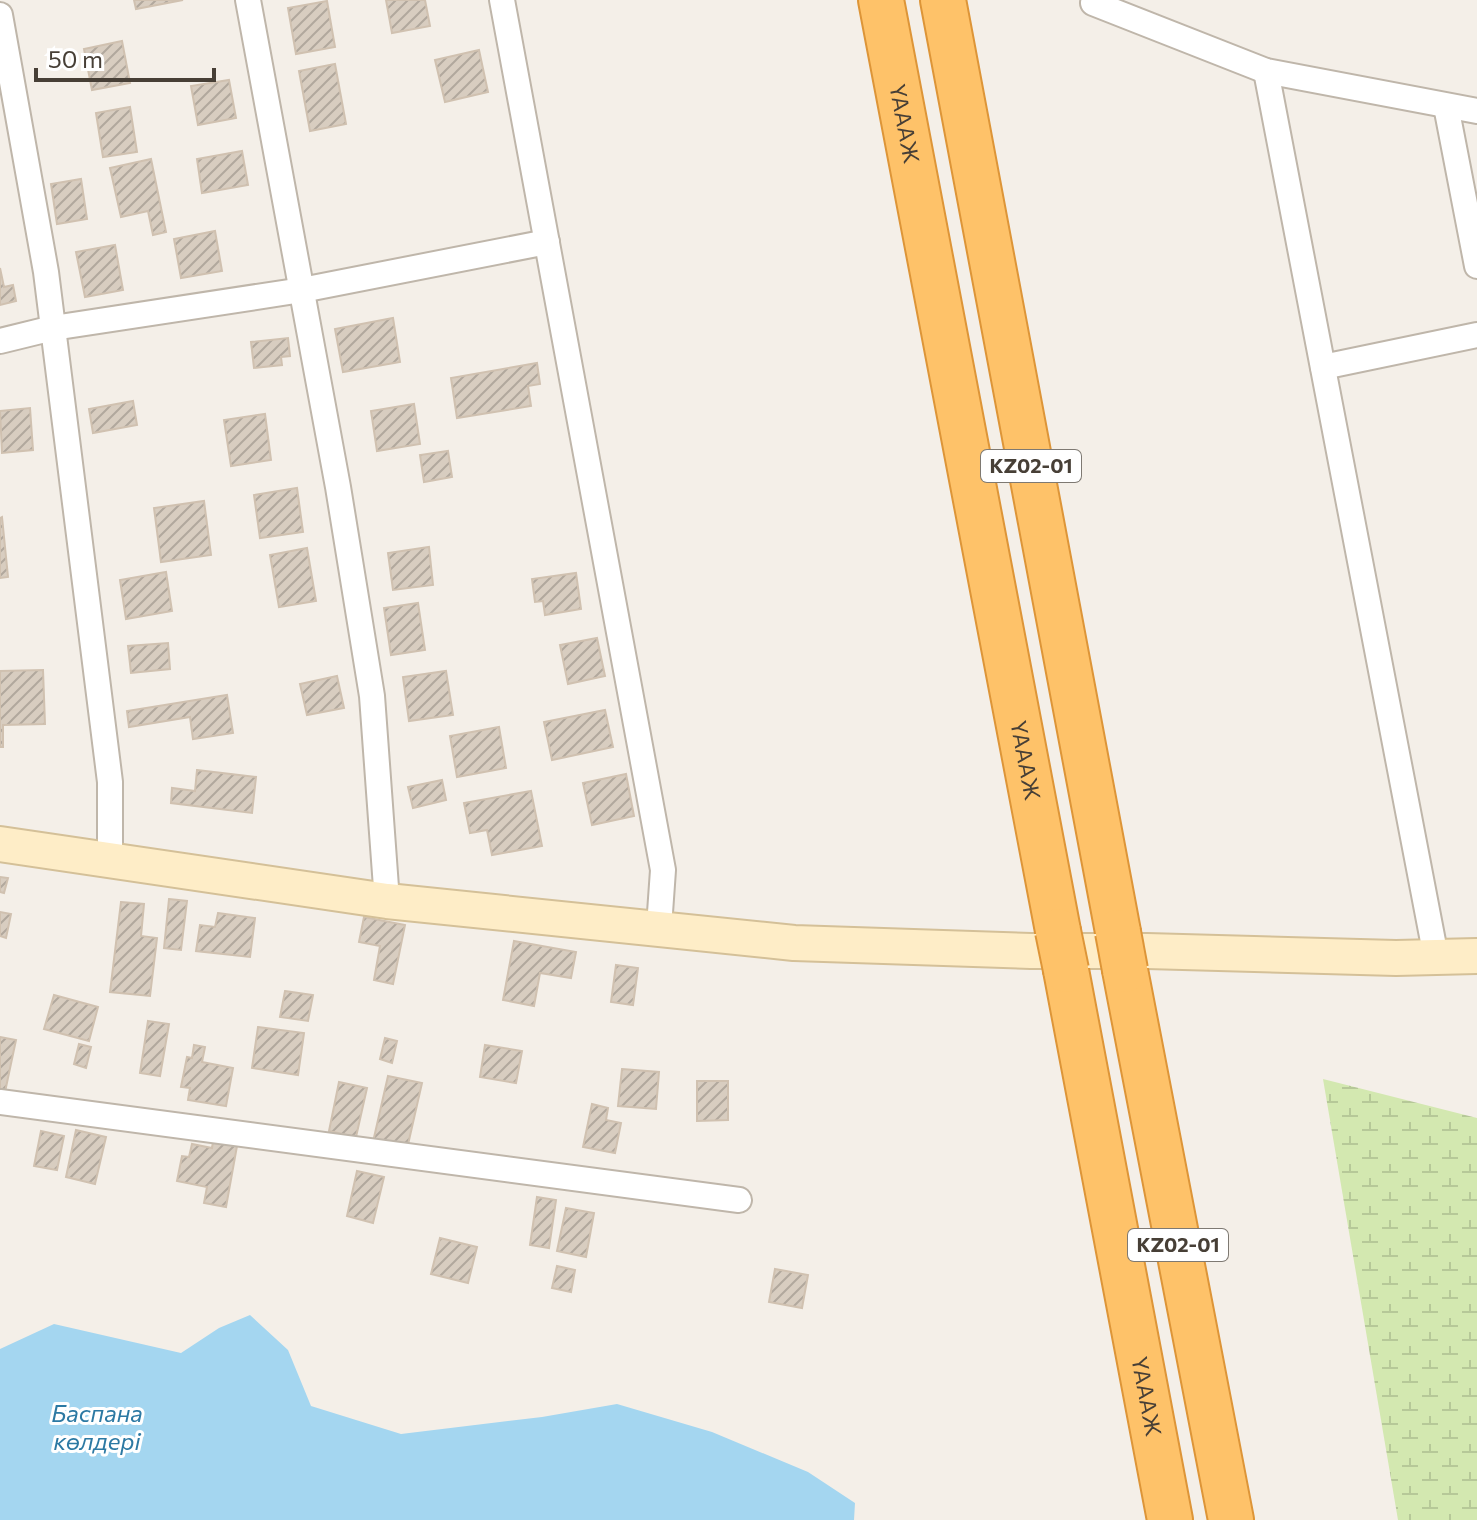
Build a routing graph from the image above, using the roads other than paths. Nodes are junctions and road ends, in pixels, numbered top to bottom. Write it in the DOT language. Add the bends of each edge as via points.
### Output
graph roads {
  1 [pos="248,0"];
  2 [pos="502,0"];
  3 [pos="881,0"];
  4 [pos="943,0"];
  5 [pos="1093,3"];
  6 [pos="0,18"];
  7 [pos="1266,71"];
  8 [pos="1446,106"];
  9 [pos="1477,111"];
  10 [pos="547,242"];
  11 [pos="1477,266"];
  12 [pos="302,290"];
  13 [pos="53,328"];
  14 [pos="1477,335"];
  15 [pos="0,341"];
  16 [pos="1323,367"];
  17 [pos="0,844"];
  18 [pos="110,861"];
  19 [pos="387,901"];
  20 [pos="659,927"];
  21 [pos="1477,956"];
  22 [pos="1436,957"];
  23 [pos="0,1102"];
  24 [pos="739,1200"];
  25 [pos="1170,1520"];
  26 [pos="1231,1520"];
  1 -- 12 [label="street"];
  2 -- 10 [label="street"];
  3 -- 25 [label="highway, ҮАААЖ / KZ02-01"];
  4 -- 26 [label="highway, KZ02-01"];
  5 -- 7 [label="street"];
  6 -- 13 [label="street"];
  7 -- 8 [label="street"];
  7 -- 16 [label="street"];
  8 -- 9 [label="street"];
  8 -- 11 [label="street"];
  10 -- 12 [label="street"];
  10 -- 20 [label="street" via="663,870"];
  12 -- 13 [label="street"];
  12 -- 19 [label="street" via="372,696"];
  13 -- 15 [label="street"];
  13 -- 18 [label="street" via="110,782"];
  14 -- 16 [label="street"];
  16 -- 22 [label="street"];
  17 -- 18 [label="main road"];
  18 -- 19 [label="main road"];
  19 -- 20 [label="main road"];
  20 -- 22 [label="main road" via="794,943"];
  21 -- 22 [label="main road"];
  23 -- 24 [label="street"];
}
